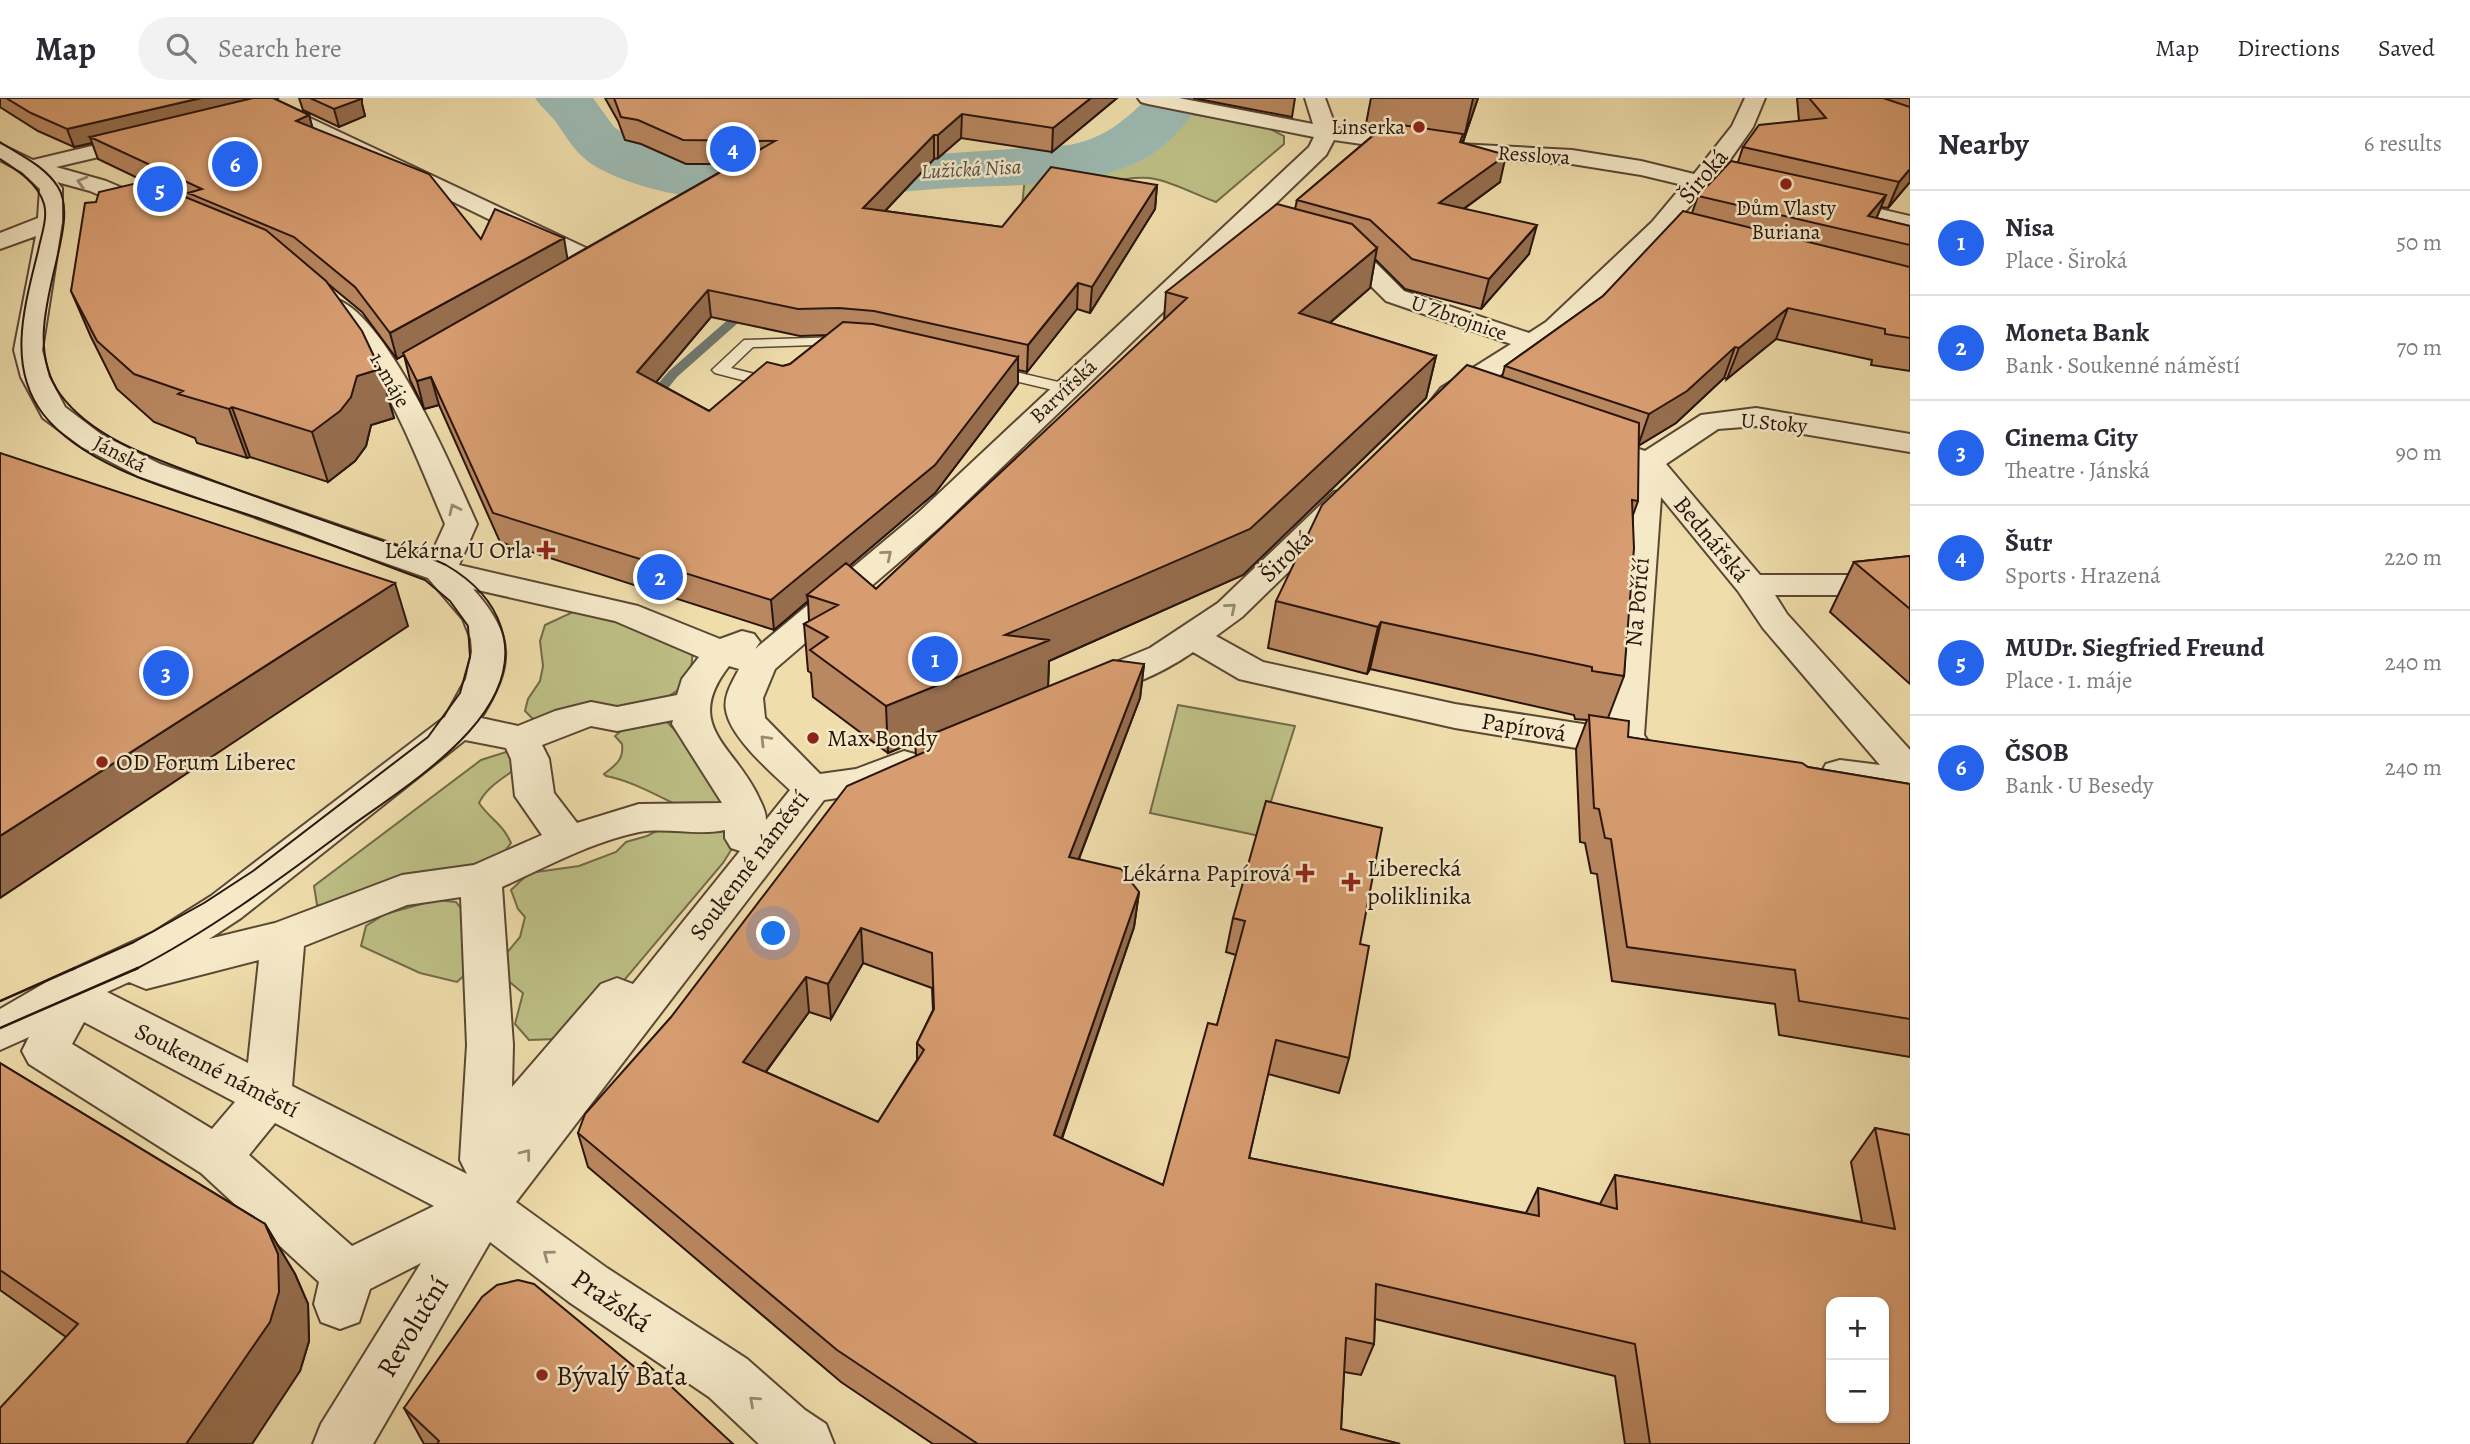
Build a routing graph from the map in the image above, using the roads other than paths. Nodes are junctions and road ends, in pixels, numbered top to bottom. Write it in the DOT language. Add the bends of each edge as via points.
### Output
graph roads {
  1 [pos="1147,98"];
  2 [pos="1315,98"];
  3 [pos="1755,98"];
  4 [pos="302,101"];
  5 [pos="276,108"];
  6 [pos="250,114"];
  7 [pos="170,133"];
  8 [pos="1327,133"];
  9 [pos="0,151"];
  10 [pos="30,167"];
  11 [pos="0,169"];
  12 [pos="1702,179"];
  13 [pos="1737,183"];
  14 [pos="1803,198"];
  15 [pos="175,219"];
  16 [pos="50,222"];
  17 [pos="1910,223"];
  18 [pos="1660,227"];
  19 [pos="1686,233"];
  20 [pos="1302,241"];
  21 [pos="0,242"];
  22 [pos="570,275"];
  23 [pos="311,285"];
  24 [pos="1530,342"];
  25 [pos="823,356"];
  26 [pos="416,363"];
  27 [pos="980,368"];
  28 [pos="392,376"];
  29 [pos="795,378"];
  30 [pos="1066,388"];
  31 [pos="1451,394"];
  32 [pos="1491,408"];
  33 [pos="1423,423"];
  34 [pos="1556,430"];
  35 [pos="1910,443"];
  36 [pos="1648,462"];
  37 [pos="1365,479"];
  38 [pos="440,571"];
  39 [pos="1751,585"];
  40 [pos="1910,585"];
  41 [pos="1191,636"];
  42 [pos="759,649"];
  43 [pos="720,653"];
  44 [pos="1060,698"];
  45 [pos="692,705"];
  46 [pos="458,726"];
  47 [pos="521,739"];
  48 [pos="1625,743"];
  49 [pos="1666,749"];
  50 [pos="936,750"];
  51 [pos="1802,768"];
  52 [pos="1910,775"];
  53 [pos="1910,783"];
  54 [pos="812,789"];
  55 [pos="746,812"];
  56 [pos="568,840"];
  57 [pos="481,879"];
  58 [pos="283,937"];
  59 [pos="70,994"];
  60 [pos="0,1019"];
  61 [pos="0,1032"];
  62 [pos="268,1096"];
  63 [pos="486,1152"];
  64 [pos="218,1158"];
  65 [pos="484,1207"];
  66 [pos="341,1444"];
  67 [pos="806,1444"];
  1 -- 8 [label="street, Resslova"];
  2 -- 8 [label="street"];
  3 -- 12 [label="street, Široká" via="1742,127"];
  4 -- 5 [label="street"];
  5 -- 6 [label="street"];
  5 -- 22 [label="street" via="594,261"];
  7 -- 10 [label="street"];
  8 -- 12 [label="street, Resslova" via="1458,151 1572,157"];
  8 -- 30 [label="street, Barvířská" via="1253,228"];
  9 -- 10 [label="street"];
  10 -- 11 [label="street"];
  15 -- 10 [label="street, one-way" via="99,186"];
  10 -- 16 [label="street, Jánská" via="51,188"];
  12 -- 13 [label="street, Resslova"];
  12 -- 18 [label="street, Široká"];
  14 -- 17 [label="street"];
  16 -- 21 [label="street"];
  16 -- 38 [label="street, Jánská" via="28,350 35,377 53,412 92,441 149,470"];
  18 -- 19 [label="street"];
  18 -- 24 [label="street, Široká" via="1555,328"];
  20 -- 24 [label="street, U Zbrojnice" via="1355,256 1395,296"];
  23 -- 28 [label="street, 1. máje" via="351,320"];
  24 -- 31 [label="street, Široká"];
  25 -- 29 [label="lane" via="846,342 749,343 720,370 786,386"];
  26 -- 28 [label="street"];
  27 -- 30 [label="lane"];
  38 -- 28 [label="street, 1. máje, one-way" via="461,524"];
  42 -- 30 [label="street, Barvířská, one-way" via="930,519"];
  31 -- 32 [label="street"];
  31 -- 33 [label="street, Široká"];
  34 -- 36 [label="street"];
  35 -- 36 [label="street, U Stoky" via="1756,417 1711,421"];
  36 -- 39 [label="street, Bednářská"];
  36 -- 48 [label="street, Na Poříčí"];
  41 -- 37 [label="street, Široká, one-way" via="1230,610"];
  38 -- 43 [label="street" via="626,613"];
  38 -- 46 [label="street" via="483,625 490,646 478,695"];
  39 -- 40 [label="street"];
  39 -- 52 [label="street, Bednářská" via="1775,621"];
  41 -- 44 [label="street, Široká" via="1163,656"];
  41 -- 48 [label="street, Papírová" via="1252,671 1455,716"];
  42 -- 43 [label="street"];
  54 -- 42 [label="street, Soukenné náměstí, one-way" via="754,729 744,711"];
  43 -- 45 [label="street" via="700,679"];
  45 -- 47 [label="street" via="617,719 591,714"];
  45 -- 55 [label="street" via="691,724"];
  46 -- 47 [label="street"];
  46 -- 59 [label="street" via="226,907 169,944"];
  47 -- 56 [label="street" via="530,759 535,796"];
  48 -- 49 [label="street, Papírová"];
  50 -- 54 [label="street" via="862,781"];
  51 -- 53 [label="street"];
  65 -- 54 [label="street, Soukenné náměstí, one-way"];
  55 -- 56 [label="street" via="710,819 639,818"];
  55 -- 63 [label="street" via="743,846"];
  56 -- 57 [label="street"];
  57 -- 58 [label="street" via="402,890"];
  57 -- 63 [label="street" via="490,1045"];
  58 -- 59 [label="street"];
  58 -- 62 [label="street"];
  59 -- 60 [label="lane"];
  59 -- 61 [label="street"];
  59 -- 62 [label="street, Soukenné náměstí"];
  59 -- 64 [label="street" via="45,1051"];
  62 -- 64 [label="street"];
  62 -- 65 [label="street, Soukenné náměstí"];
  63 -- 65 [label="street"];
  64 -- 65 [label="street" via="344,1289"];
  65 -- 66 [label="street, Revoluční"];
  67 -- 65 [label="street, Pražská, one-way" via="728,1378 588,1285"];
}
